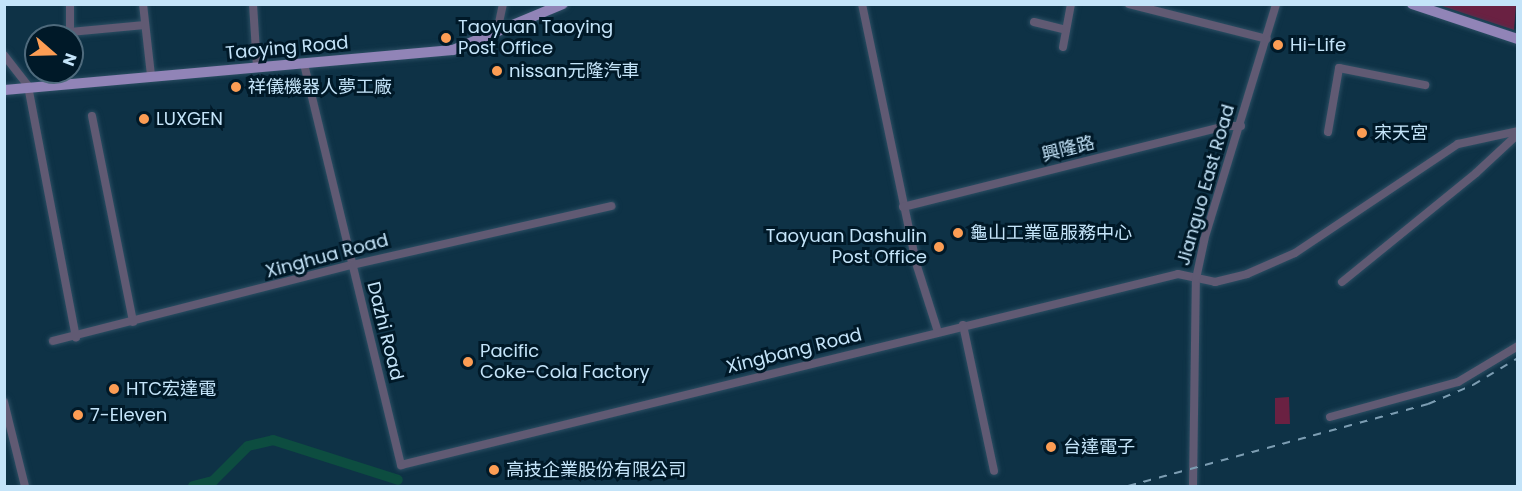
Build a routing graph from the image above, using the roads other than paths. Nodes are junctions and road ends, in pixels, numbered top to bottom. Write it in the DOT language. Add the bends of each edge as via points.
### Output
graph roads {
  1 [pos="70,4"];
  2 [pos="143,4"];
  3 [pos="253,4"];
  4 [pos="503,4"];
  5 [pos="563,4"];
  6 [pos="862,4"];
  7 [pos="1071,4"];
  8 [pos="1129,4"];
  9 [pos="1276,4"];
  10 [pos="1412,4"];
  11 [pos="1034,22"];
  12 [pos="146,25"];
  13 [pos="1066,30"];
  14 [pos="497,32"];
  15 [pos="1267,39"];
  16 [pos="1518,39"];
  17 [pos="1063,47"];
  18 [pos="4,55"];
  19 [pos="304,64"];
  20 [pos="257,68"];
  21 [pos="151,75"];
  22 [pos="1425,85"];
  23 [pos="28,86"];
  24 [pos="4,90"];
  25 [pos="92,116"];
  26 [pos="1241,126"];
  27 [pos="1328,132"];
  28 [pos="1518,133"];
  29 [pos="611,206"];
  30 [pos="903,207"];
  31 [pos="352,265"];
  32 [pos="1196,279"];
  33 [pos="1342,282"];
  34 [pos="133,322"];
  35 [pos="963,326"];
  36 [pos="938,332"];
  37 [pos="76,338"];
  38 [pos="53,341"];
  39 [pos="1518,346"];
  40 [pos="4,402"];
  41 [pos="1330,417"];
  42 [pos="400,465"];
  43 [pos="994,471"];
  44 [pos="25,486"];
  45 [pos="1193,486"];
  1 -- 12 [label="street" via="70,32"];
  2 -- 12 [label="street"];
  3 -- 20 [label="street"];
  4 -- 14 [label="street"];
  5 -- 14 [label="main road, Taoying Road"];
  6 -- 30 [label="street"];
  7 -- 13 [label="street"];
  8 -- 15 [label="street"];
  9 -- 15 [label="street, Jianguo East Road"];
  10 -- 16 [label="main road"];
  11 -- 13 [label="street"];
  12 -- 21 [label="street"];
  13 -- 17 [label="street"];
  14 -- 19 [label="main road, Taoying Road" via="453,50"];
  15 -- 26 [label="street, Jianguo East Road"];
  18 -- 23 [label="street"];
  19 -- 20 [label="main road, Taoying Road"];
  19 -- 31 [label="street, Dazhi Road"];
  20 -- 21 [label="main road, Taoying Road"];
  21 -- 23 [label="main road, Taoying Road"];
  22 -- 27 [label="street" via="1339,68"];
  23 -- 24 [label="main road, Taoying Road"];
  23 -- 37 [label="street"];
  25 -- 34 [label="street"];
  26 -- 30 [label="street, 興隆路" via="1226,126"];
  26 -- 32 [label="street, Jianguo East Road" via="1204,240"];
  28 -- 32 [label="street, Xingbang Road" via="1458,144 1295,253 1247,274 1215,282"];
  28 -- 33 [label="street" via="1476,173"];
  29 -- 31 [label="street, Xinghua Road"];
  30 -- 36 [label="street"];
  31 -- 34 [label="street, Xinghua Road"];
  31 -- 42 [label="street, Dazhi Road"];
  32 -- 35 [label="street, Xingbang Road" via="1178,274"];
  32 -- 45 [label="street, Jianguo East Road"];
  34 -- 37 [label="street, Xinghua Road"];
  35 -- 36 [label="street, Xingbang Road"];
  35 -- 43 [label="street"];
  36 -- 42 [label="street, Xingbang Road"];
  37 -- 38 [label="street, Xinghua Road"];
  39 -- 41 [label="street" via="1458,382"];
  40 -- 44 [label="street"];
}
